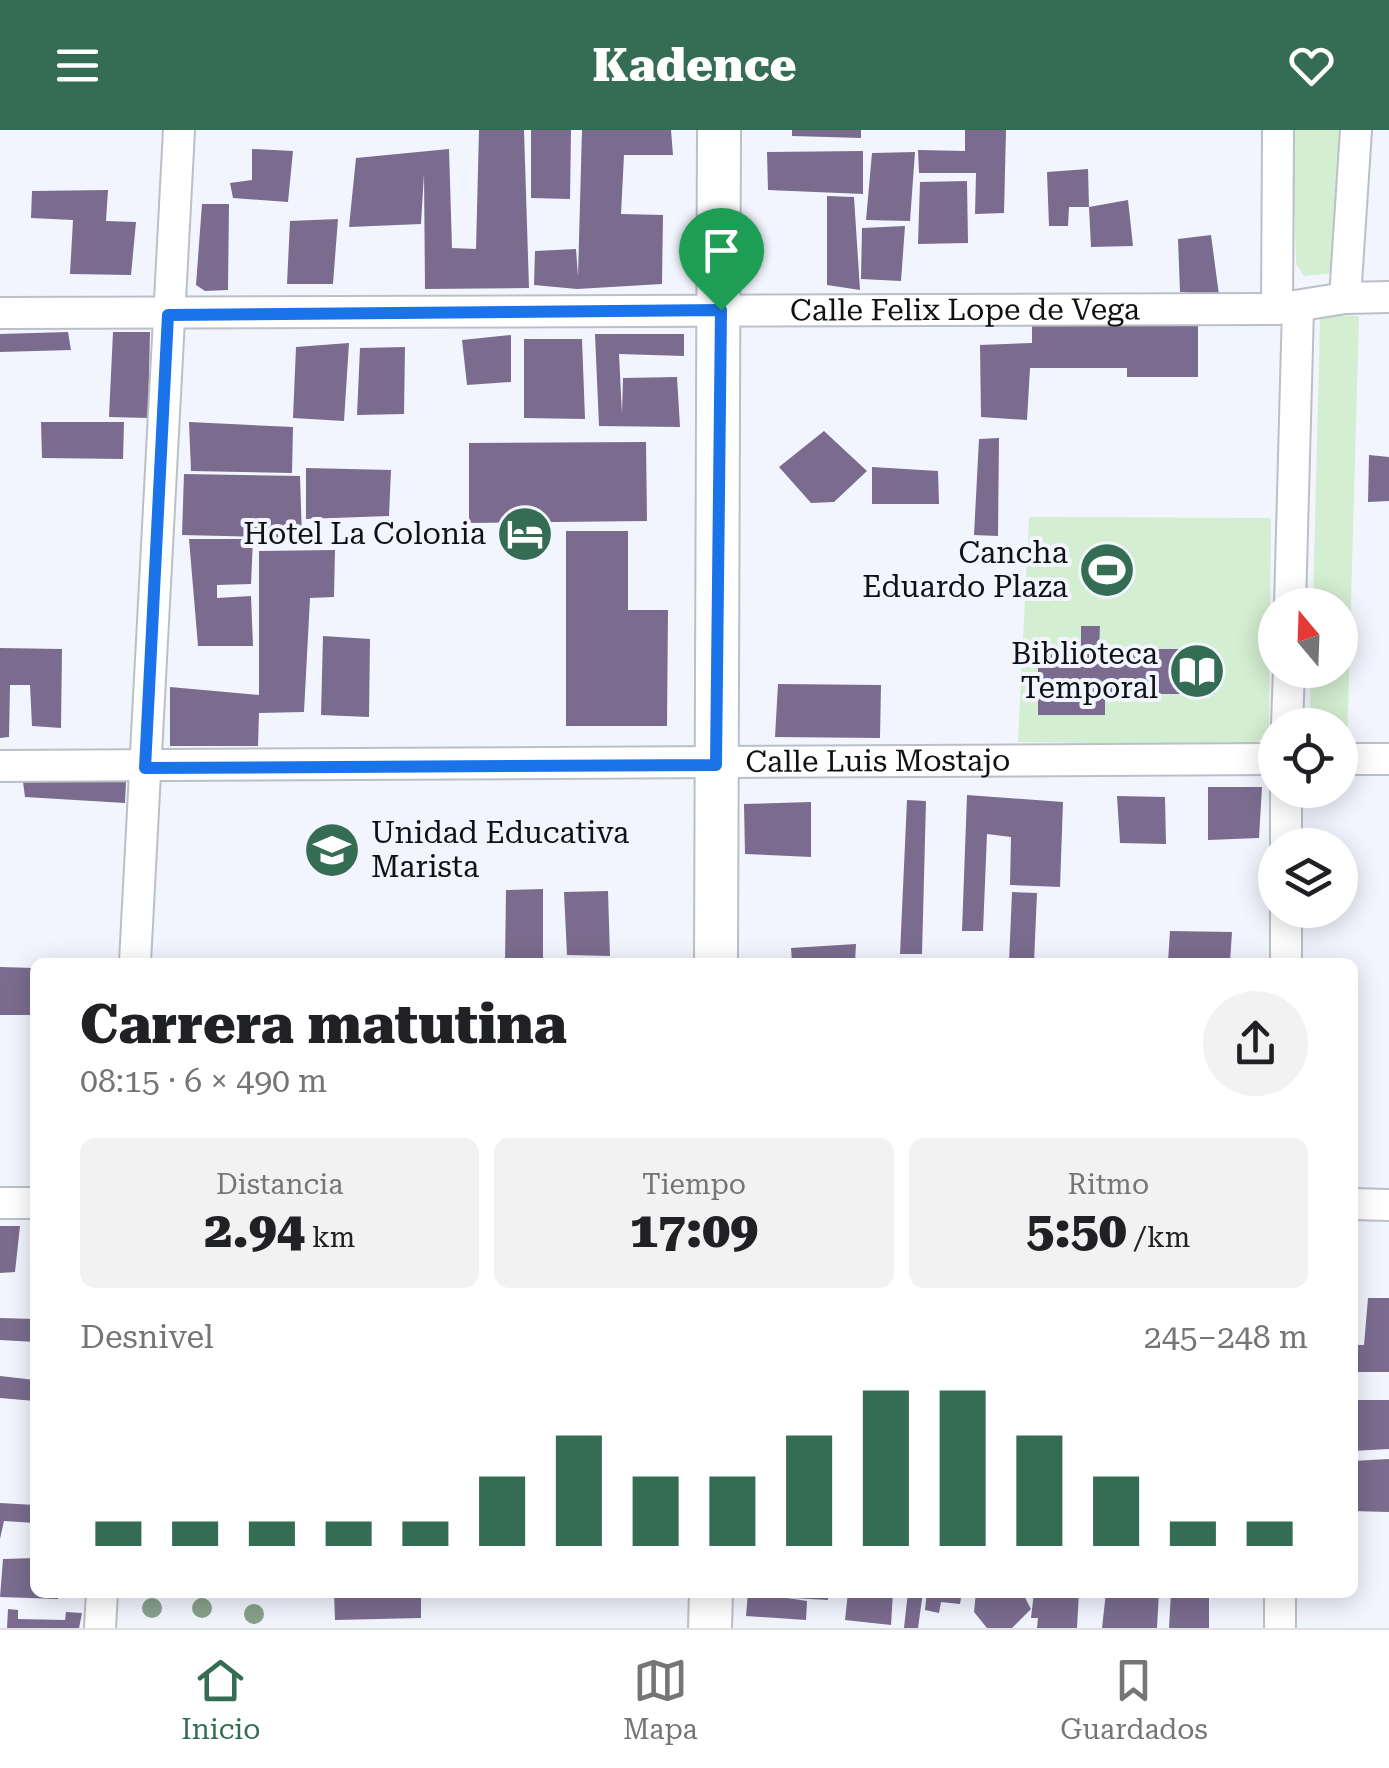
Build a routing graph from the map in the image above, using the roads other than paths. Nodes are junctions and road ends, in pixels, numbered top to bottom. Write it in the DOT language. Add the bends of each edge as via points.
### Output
graph roads {
  1 [pos="179,130"];
  2 [pos="719,130"];
  3 [pos="1278,130"];
  4 [pos="1356,130"];
  5 [pos="1345,298"];
  6 [pos="1389,298"];
  7 [pos="1288,308"];
  8 [pos="721,310"];
  9 [pos="0,312"];
  10 [pos="168,315"];
  11 [pos="1290,588"];
  12 [pos="1258,759"];
  13 [pos="1358,759"];
  14 [pos="1389,759"];
  15 [pos="716,765"];
  16 [pos="0,766"];
  17 [pos="145,768"];
  18 [pos="1286,928"];
  19 [pos="135,958"];
  20 [pos="716,958"];
  21 [pos="1286,958"];
  22 [pos="30,1203"];
  23 [pos="0,1204"];
  24 [pos="1358,1204"];
  25 [pos="1389,1204"];
  26 [pos="102,1598"];
  27 [pos="710,1598"];
  28 [pos="1280,1598"];
  29 [pos="100,1628"];
  30 [pos="710,1628"];
  31 [pos="1280,1628"];
  1 -- 10 [label="street"];
  2 -- 8 [label="main road"];
  3 -- 7 [label="street"];
  4 -- 5 [label="street"];
  5 -- 6 [label="street, Calle Felix Lope de Vega"];
  5 -- 7 [label="street, Calle Felix Lope de Vega"];
  7 -- 8 [label="street, Calle Felix Lope de Vega"];
  7 -- 11 [label="street"];
  8 -- 10 [label="street, Calle Felix Lope de Vega"];
  8 -- 15 [label="main road"];
  9 -- 10 [label="street, Calle Felix Lope de Vega"];
  10 -- 17 [label="street"];
  12 -- 15 [label="street, Calle Luis Mostajo"];
  13 -- 14 [label="street"];
  15 -- 17 [label="street, Calle Luis Mostajo"];
  15 -- 20 [label="main road"];
  16 -- 17 [label="street, Calle Luis Mostajo"];
  17 -- 19 [label="street"];
  18 -- 21 [label="street"];
  22 -- 23 [label="street"];
  24 -- 25 [label="street"];
  26 -- 29 [label="street"];
  27 -- 30 [label="main road"];
  28 -- 31 [label="street"];
}
